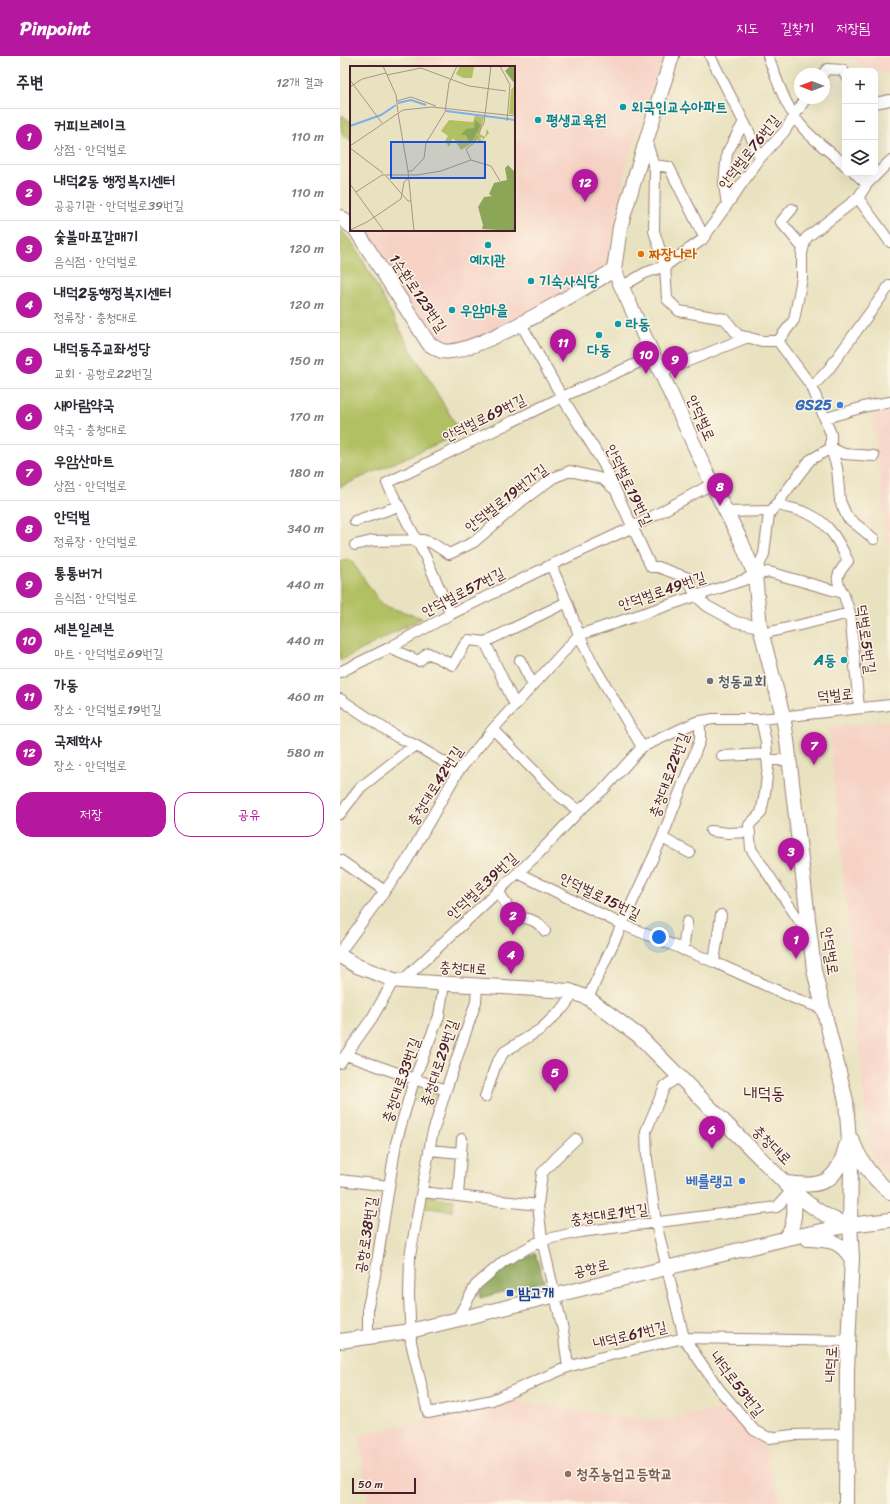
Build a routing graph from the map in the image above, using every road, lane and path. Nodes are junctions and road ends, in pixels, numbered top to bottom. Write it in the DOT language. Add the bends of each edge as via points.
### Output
graph roads {
  1 [pos="672,56"];
  2 [pos="710,56"];
  3 [pos="768,56"];
  4 [pos="842,70"];
  5 [pos="830,71"];
  6 [pos="890,100"];
  7 [pos="878,102"];
  8 [pos="803,104"];
  9 [pos="795,117"];
  10 [pos="744,122"];
  11 [pos="646,143"];
  12 [pos="760,158"];
  13 [pos="842,161"];
  14 [pos="890,162"];
  15 [pos="653,165"];
  16 [pos="858,176"];
  17 [pos="867,184"];
  18 [pos="858,198"];
  19 [pos="727,205"];
  20 [pos="792,209"];
  21 [pos="340,217"];
  22 [pos="350,225"];
  23 [pos="357,231"];
  24 [pos="704,237"];
  25 [pos="890,242"];
  26 [pos="803,248"];
  27 [pos="665,266"];
  28 [pos="614,270"];
  29 [pos="890,285"];
  30 [pos="621,288"];
  31 [pos="521,324"];
  32 [pos="748,337"];
  33 [pos="778,341"];
  34 [pos="653,354"];
  35 [pos="661,372"];
  36 [pos="812,387"];
  37 [pos="562,397"];
  38 [pos="890,402"];
  39 [pos="826,418"];
  40 [pos="831,448"];
  41 [pos="874,456"];
  42 [pos="712,484"];
  43 [pos="615,489"];
  44 [pos="399,506"];
  45 [pos="774,508"];
  46 [pos="726,512"];
  47 [pos="355,521"];
  48 [pos="633,527"];
  49 [pos="874,539"];
  50 [pos="416,541"];
  51 [pos="355,545"];
  52 [pos="551,565"];
  53 [pos="755,575"];
  54 [pos="843,593"];
  55 [pos="694,595"];
  56 [pos="567,602"];
  57 [pos="850,613"];
  58 [pos="451,614"];
  59 [pos="761,631"];
  60 [pos="579,635"];
  61 [pos="485,642"];
  62 [pos="389,648"];
  63 [pos="520,660"];
  64 [pos="340,672"];
  65 [pos="533,685"];
  66 [pos="340,699"];
  67 [pos="515,705"];
  68 [pos="890,705"];
  69 [pos="859,708"];
  70 [pos="783,716"];
  71 [pos="761,719"];
  72 [pos="696,722"];
  73 [pos="493,729"];
  74 [pos="415,745"];
  75 [pos="642,747"];
  76 [pos="722,756"];
  77 [pos="767,757"];
  78 [pos="790,760"];
  79 [pos="457,773"];
  80 [pos="579,810"];
  81 [pos="340,814"];
  82 [pos="711,831"];
  83 [pos="750,832"];
  84 [pos="662,838"];
  85 [pos="690,853"];
  86 [pos="340,860"];
  87 [pos="518,873"];
  88 [pos="498,890"];
  89 [pos="385,891"];
  90 [pos="721,915"];
  91 [pos="687,922"];
  92 [pos="621,924"];
  93 [pos="545,931"];
  94 [pos="811,939"];
  95 [pos="683,950"];
  96 [pos="340,952"];
  97 [pos="340,956"];
  98 [pos="714,962"];
  99 [pos="398,980"];
  100 [pos="444,984"];
  101 [pos="477,986"];
  102 [pos="574,993"];
  103 [pos="588,998"];
  104 [pos="824,1009"];
  105 [pos="342,1060"];
  106 [pos="680,1076"];
  107 [pos="414,1080"];
  108 [pos="446,1090"];
  109 [pos="485,1097"];
  110 [pos="849,1134"];
  111 [pos="462,1139"];
  112 [pos="576,1139"];
  113 [pos="429,1150"];
  114 [pos="461,1153"];
  115 [pos="340,1180"];
  116 [pos="389,1186"];
  117 [pos="789,1186"];
  118 [pos="422,1192"];
  119 [pos="890,1192"];
  120 [pos="458,1196"];
  121 [pos="538,1205"];
  122 [pos="890,1220"];
  123 [pos="656,1223"];
  124 [pos="850,1225"];
  125 [pos="542,1240"];
  126 [pos="784,1240"];
  127 [pos="852,1260"];
  128 [pos="667,1268"];
  129 [pos="555,1294"];
  130 [pos="457,1319"];
  131 [pos="410,1331"];
  132 [pos="368,1337"];
  133 [pos="684,1338"];
  134 [pos="340,1341"];
  135 [pos="849,1341"];
  136 [pos="568,1367"];
  137 [pos="428,1413"];
  138 [pos="848,1434"];
  139 [pos="846,1504"];
  1 -- 11 [label="street, 안덕벌로"];
  2 -- 10 [label="street"];
  3 -- 9 [label="street" via="784,99"];
  4 -- 5 [label="street"];
  6 -- 7 [label="street"];
  8 -- 9 [label="street, 안덕벌로76번길"];
  9 -- 12 [label="street, 안덕벌로76번길"];
  9 -- 13 [label="street" via="805,130"];
  10 -- 12 [label="street"];
  10 -- 19 [label="street, 안덕벌로76번길" via="727,153 724,184"];
  11 -- 15 [label="street"];
  11 -- 28 [label="street, 안덕벌로" via="620,227"];
  12 -- 19 [label="street, 안덕벌로76번길"];
  14 -- 17 [label="street"];
  15 -- 24 [label="street" via="669,167"];
  15 -- 27 [label="street" via="654,231"];
  16 -- 17 [label="street"];
  17 -- 18 [label="street"];
  18 -- 25 [label="street"];
  18 -- 26 [label="street" via="806,238"];
  19 -- 24 [label="street, 안덕벌로76번길"];
  20 -- 26 [label="street" via="781,222"];
  21 -- 22 [label="street"];
  23 -- 31 [label="street, 1순환로123번길" via="429,344 443,351 462,350"];
  24 -- 27 [label="street, 안덕벌로76번길"];
  26 -- 33 [label="street" via="802,278 794,320"];
  27 -- 30 [label="street, 안덕벌로76번길" via="645,273"];
  27 -- 32 [label="street" via="667,299 679,311 725,319 738,335"];
  28 -- 30 [label="street, 안덕벌로"];
  28 -- 31 [label="street, 1순환로123번길"];
  29 -- 36 [label="street" via="828,370"];
  30 -- 34 [label="street, 안덕벌로"];
  31 -- 37 [label="street, 안덕벌로19번길"];
  32 -- 33 [label="street" via="762,341"];
  32 -- 35 [label="street"];
  33 -- 36 [label="street"];
  34 -- 35 [label="street, 안덕벌로"];
  34 -- 37 [label="street, 안덕벌로69번길"];
  35 -- 42 [label="street, 안덕벌로"];
  36 -- 39 [label="street"];
  37 -- 43 [label="street, 안덕벌로19번길" via="603,462"];
  37 -- 44 [label="street, 안덕벌로69번길" via="388,483"];
  38 -- 39 [label="street"];
  39 -- 40 [label="street" via="831,434"];
  40 -- 41 [label="street" via="844,454"];
  40 -- 45 [label="street" via="810,460"];
  40 -- 49 [label="street" via="837,468 840,501 847,516"];
  42 -- 46 [label="street, 안덕벌로"];
  42 -- 48 [label="street, 안덕벌로57번길"];
  43 -- 48 [label="street, 안덕벌로19번길"];
  43 -- 50 [label="street, 안덕벌로19번가길" via="603,479 570,471 547,482 474,542 460,550 449,554 432,543"];
  44 -- 47 [label="street"];
  44 -- 50 [label="street, 안덕벌로69번길"];
  45 -- 46 [label="street"];
  45 -- 53 [label="street" via="769,514 764,554"];
  45 -- 54 [label="street" via="808,514 828,528 838,540 848,561 838,573 837,584"];
  46 -- 53 [label="street, 안덕벌로"];
  48 -- 52 [label="street, 안덕벌로57번길"];
  48 -- 55 [label="street, 안덕벌로19번길" via="651,566 688,578"];
  50 -- 51 [label="street" via="372,541"];
  50 -- 58 [label="street, 안덕벌로69번길"];
  52 -- 56 [label="street"];
  52 -- 58 [label="street, 안덕벌로57번길"];
  53 -- 54 [label="street, 덕벌로5번길" via="769,572"];
  53 -- 55 [label="street, 안덕벌로49번길"];
  53 -- 59 [label="street, 안덕벌로"];
  54 -- 57 [label="street, 덕벌로5번길"];
  55 -- 59 [label="street, 안덕벌로19번길" via="707,606"];
  55 -- 60 [label="street, 안덕벌로49번길"];
  56 -- 60 [label="street"];
  56 -- 61 [label="street"];
  57 -- 59 [label="street"];
  57 -- 69 [label="street, 덕벌로5번길"];
  58 -- 62 [label="street, 안덕벌로57번길"];
  59 -- 70 [label="street, 안덕벌로"];
  60 -- 65 [label="street, 충청대로42번길"];
  60 -- 75 [label="street"];
  61 -- 62 [label="street" via="469,640 452,665 428,653 419,661"];
  61 -- 67 [label="street"];
  62 -- 64 [label="street, 안덕벌로57번길"];
  63 -- 65 [label="street"];
  65 -- 67 [label="street, 충청대로42번길"];
  66 -- 74 [label="street" via="397,737"];
  67 -- 73 [label="street, 충청대로42번길"];
  68 -- 69 [label="street, 덕벌로"];
  69 -- 70 [label="street, 덕벌로"];
  70 -- 71 [label="street, 안덕벌로39번길"];
  70 -- 78 [label="street, 안덕벌로"];
  71 -- 72 [label="street, 안덕벌로39번길" via="713,719"];
  71 -- 77 [label="street"];
  72 -- 75 [label="street, 안덕벌로39번길"];
  72 -- 84 [label="street, 충청대로22번길" via="700,728 700,740"];
  73 -- 79 [label="street, 충청대로42번길"];
  73 -- 80 [label="street" via="558,795"];
  74 -- 79 [label="street"];
  74 -- 81 [label="street" via="361,787"];
  75 -- 80 [label="street, 안덕벌로39번길" via="604,790"];
  76 -- 77 [label="street"];
  77 -- 78 [label="street"];
  77 -- 83 [label="street" via="761,813 749,825"];
  78 -- 94 [label="street, 안덕벌로"];
  79 -- 89 [label="street, 충청대로42번길" via="406,862"];
  80 -- 87 [label="street, 안덕벌로39번길"];
  82 -- 83 [label="street" via="728,834"];
  83 -- 94 [label="street" via="751,849"];
  84 -- 85 [label="street, 충청대로22번길"];
  84 -- 92 [label="street, 충청대로22번길"];
  86 -- 89 [label="street"];
  87 -- 88 [label="street, 안덕벌로39번길"];
  87 -- 92 [label="street, 안덕벌로15번길"];
  88 -- 93 [label="street" via="513,916 532,919"];
  88 -- 99 [label="street, 안덕벌로39번길"];
  89 -- 96 [label="street, 충청대로42번길"];
  90 -- 98 [label="street"];
  91 -- 95 [label="street"];
  92 -- 95 [label="street, 안덕벌로15번길"];
  92 -- 103 [label="street, 충청대로22번길"];
  94 -- 104 [label="street, 안덕벌로" via="814,970"];
  95 -- 98 [label="street, 안덕벌로15번길"];
  97 -- 99 [label="street, 충청대로" via="357,966"];
  98 -- 104 [label="street, 안덕벌로15번길"];
  99 -- 100 [label="street, 충청대로"];
  99 -- 105 [label="street, 안덕벌로39번길"];
  100 -- 101 [label="street, 충청대로"];
  100 -- 107 [label="street, 충청대로33번길" via="439,1016"];
  101 -- 102 [label="street, 충청대로" via="549,989"];
  101 -- 108 [label="street, 충청대로29번길" via="476,1002"];
  102 -- 103 [label="street, 충청대로"];
  102 -- 109 [label="street" via="564,1008 541,1029 504,1052 496,1064"];
  103 -- 106 [label="street, 충청대로" via="639,1036"];
  104 -- 110 [label="street, 안덕벌로" via="846,1101"];
  105 -- 107 [label="street"];
  106 -- 117 [label="street, 충청대로"];
  106 -- 123 [label="street" via="665,1086 646,1131 647,1159"];
  107 -- 108 [label="street"];
  107 -- 116 [label="street, 충청대로33번길" via="396,1143"];
  108 -- 113 [label="street, 충청대로29번길"];
  110 -- 117 [label="street" via="839,1168 830,1178 813,1185"];
  110 -- 119 [label="street" via="873,1178"];
  110 -- 124 [label="street, 안덕벌로"];
  111 -- 114 [label="street"];
  112 -- 121 [label="street" via="542,1173"];
  113 -- 114 [label="street"];
  113 -- 118 [label="street, 충청대로29번길"];
  114 -- 120 [label="street"];
  115 -- 116 [label="street"];
  116 -- 132 [label="street, 공항로38번길" via="368,1306"];
  117 -- 123 [label="street, 충청대로1번길" via="777,1207"];
  117 -- 124 [label="street, 충청대로" via="817,1211 840,1223"];
  117 -- 126 [label="street" via="794,1202 793,1224"];
  118 -- 120 [label="street"];
  118 -- 131 [label="street, 충청대로29번길" via="410,1256"];
  120 -- 121 [label="street"];
  121 -- 125 [label="street"];
  122 -- 124 [label="street, 공항로"];
  123 -- 125 [label="street, 충청대로1번길" via="580,1232"];
  123 -- 128 [label="street"];
  124 -- 126 [label="street, 공항로"];
  124 -- 127 [label="street, 내덕로"];
  125 -- 129 [label="street"];
  125 -- 130 [label="street, 충청대로1번길" via="504,1261 476,1285"];
  126 -- 127 [label="street" via="832,1242 842,1246"];
  126 -- 128 [label="street, 공항로"];
  127 -- 135 [label="street, 내덕로"];
  128 -- 129 [label="street, 공항로"];
  128 -- 133 [label="street"];
  129 -- 130 [label="street, 공항로"];
  129 -- 136 [label="street"];
  130 -- 131 [label="street, 공항로"];
  131 -- 132 [label="street, 공항로"];
  131 -- 137 [label="street, 충청대로29번길"];
  132 -- 134 [label="street, 공항로"];
  133 -- 135 [label="street, 내덕로61번길"];
  133 -- 136 [label="street, 내덕로61번길"];
  133 -- 138 [label="street, 내덕로53번길" via="719,1390 754,1430 769,1438"];
  135 -- 138 [label="street, 내덕로"];
  136 -- 137 [label="street, 내덕로61번길" via="492,1400"];
  138 -- 139 [label="street, 내덕로"];
}
